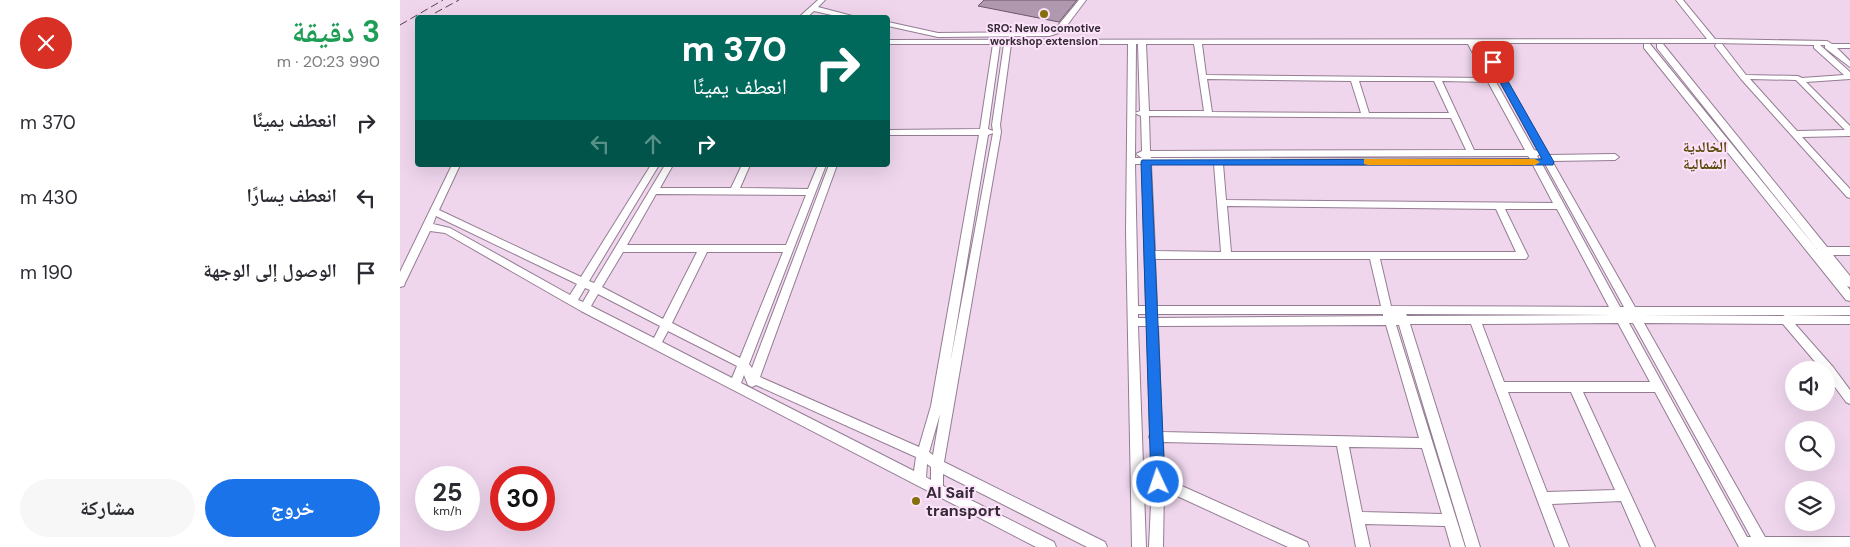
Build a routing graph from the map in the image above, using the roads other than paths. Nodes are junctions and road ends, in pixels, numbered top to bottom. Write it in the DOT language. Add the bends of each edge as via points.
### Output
graph roads {
  1 [pos="822,0"];
  2 [pos="1083,0"];
  3 [pos="1679,0"];
  4 [pos="812,8"];
  5 [pos="804,15"];
  6 [pos="844,15"];
  7 [pos="890,24"];
  8 [pos="890,42"];
  9 [pos="1716,44"];
  10 [pos="1137,45"];
  11 [pos="1198,45"];
  12 [pos="1478,45"];
  13 [pos="1002,46"];
  14 [pos="1647,46"];
  15 [pos="1660,46"];
  16 [pos="1818,46"];
  17 [pos="1830,46"];
  18 [pos="1850,46"];
  19 [pos="890,49"];
  20 [pos="1850,65"];
  21 [pos="1202,77"];
  22 [pos="1744,77"];
  23 [pos="1850,77"];
  24 [pos="1354,78"];
  25 [pos="1437,80"];
  26 [pos="1491,80"];
  27 [pos="1801,80"];
  28 [pos="1130,113"];
  29 [pos="1144,114"];
  30 [pos="1208,114"];
  31 [pos="1366,115"];
  32 [pos="1454,116"];
  33 [pos="890,125"];
  34 [pos="990,128"];
  35 [pos="890,132"];
  36 [pos="1850,132"];
  37 [pos="1795,134"];
  38 [pos="1471,153"];
  39 [pos="1615,156"];
  40 [pos="1533,157"];
  41 [pos="1131,158"];
  42 [pos="1146,158"];
  43 [pos="1547,158"];
  44 [pos="1218,162"];
  45 [pos="455,167"];
  46 [pos="654,167"];
  47 [pos="667,167"];
  48 [pos="745,167"];
  49 [pos="821,167"];
  50 [pos="832,167"];
  51 [pos="647,178"];
  52 [pos="661,178"];
  53 [pos="1839,182"];
  54 [pos="1850,182"];
  55 [pos="653,191"];
  56 [pos="734,192"];
  57 [pos="811,192"];
  58 [pos="1850,195"];
  59 [pos="1222,203"];
  60 [pos="1499,206"];
  61 [pos="1560,206"];
  62 [pos="433,211"];
  63 [pos="428,227"];
  64 [pos="619,248"];
  65 [pos="704,248"];
  66 [pos="790,248"];
  67 [pos="1813,251"];
  68 [pos="1824,251"];
  69 [pos="1850,251"];
  70 [pos="1149,255"];
  71 [pos="1226,256"];
  72 [pos="1374,256"];
  73 [pos="400,283"];
  74 [pos="584,283"];
  75 [pos="1850,283"];
  76 [pos="596,288"];
  77 [pos="1850,297"];
  78 [pos="572,301"];
  79 [pos="585,308"];
  80 [pos="1133,310"];
  81 [pos="1151,310"];
  82 [pos="1850,311"];
  83 [pos="1389,315"];
  84 [pos="1402,315"];
  85 [pos="1619,315"];
  86 [pos="1634,315"];
  87 [pos="1785,319"];
  88 [pos="1475,320"];
  89 [pos="1850,320"];
  90 [pos="1133,322"];
  91 [pos="1151,322"];
  92 [pos="666,325"];
  93 [pos="656,344"];
  94 [pos="744,365"];
  95 [pos="753,379"];
  96 [pos="735,386"];
  97 [pos="1500,386"];
  98 [pos="1575,387"];
  99 [pos="1659,387"];
  100 [pos="749,392"];
  101 [pos="1850,399"];
  102 [pos="1155,437"];
  103 [pos="1342,442"];
  104 [pos="1427,444"];
  105 [pos="923,454"];
  106 [pos="937,465"];
  107 [pos="919,480"];
  108 [pos="1158,482"];
  109 [pos="937,490"];
  110 [pos="1624,495"];
  111 [pos="1543,498"];
  112 [pos="1358,518"];
  113 [pos="1450,520"];
  114 [pos="1850,543"];
  115 [pos="1745,545"];
  116 [pos="1763,545"];
  117 [pos="1050,547"];
  118 [pos="1100,547"];
  119 [pos="1139,547"];
  120 [pos="1156,547"];
  121 [pos="1302,547"];
  122 [pos="1363,547"];
  123 [pos="1458,547"];
  124 [pos="1473,547"];
  125 [pos="1562,547"];
  126 [pos="1648,547"];
  1 -- 4 [label="street"];
  2 -- 7 [label="street" via="1059,30 1049,34 938,35"];
  3 -- 9 [label="street"];
  4 -- 5 [label="street"];
  4 -- 6 [label="street"];
  8 -- 13 [label="street"];
  9 -- 12 [label="street"];
  9 -- 15 [label="street"];
  9 -- 16 [label="street"];
  9 -- 17 [label="street" via="1827,43"];
  9 -- 22 [label="street"];
  10 -- 11 [label="street"];
  10 -- 13 [label="street"];
  10 -- 28 [label="street"];
  10 -- 29 [label="street"];
  11 -- 12 [label="street"];
  11 -- 21 [label="street"];
  12 -- 14 [label="street"];
  12 -- 26 [label="street"];
  12 -- 43 [label="street"];
  13 -- 19 [label="street"];
  13 -- 34 [label="street"];
  14 -- 15 [label="street"];
  14 -- 67 [label="street"];
  15 -- 68 [label="street"];
  16 -- 17 [label="street"];
  16 -- 23 [label="street"];
  17 -- 18 [label="street"];
  17 -- 20 [label="street"];
  21 -- 24 [label="street"];
  21 -- 30 [label="street"];
  22 -- 27 [label="street"];
  22 -- 37 [label="street"];
  23 -- 27 [label="street"];
  24 -- 25 [label="street"];
  24 -- 31 [label="street"];
  25 -- 26 [label="street"];
  25 -- 32 [label="street"];
  26 -- 40 [label="street"];
  27 -- 36 [label="street"];
  28 -- 29 [label="street"];
  28 -- 41 [label="street"];
  29 -- 30 [label="street"];
  29 -- 42 [label="street"];
  30 -- 31 [label="street"];
  31 -- 32 [label="street"];
  32 -- 38 [label="street"];
  33 -- 34 [label="street"];
  34 -- 35 [label="street"];
  34 -- 105 [label="street" via="937,406"];
  34 -- 106 [label="street"];
  36 -- 37 [label="street"];
  37 -- 53 [label="street"];
  38 -- 40 [label="street"];
  38 -- 42 [label="street"];
  39 -- 43 [label="street"];
  40 -- 43 [label="street"];
  40 -- 44 [label="street"];
  40 -- 61 [label="street"];
  41 -- 42 [label="street"];
  41 -- 80 [label="street"];
  42 -- 44 [label="street"];
  42 -- 70 [label="street"];
  43 -- 86 [label="street"];
  44 -- 59 [label="street"];
  45 -- 62 [label="street"];
  46 -- 51 [label="street"];
  47 -- 52 [label="street"];
  48 -- 56 [label="street"];
  49 -- 57 [label="street"];
  50 -- 95 [label="street"];
  51 -- 52 [label="street"];
  51 -- 74 [label="street"];
  52 -- 55 [label="street"];
  53 -- 54 [label="street"];
  53 -- 58 [label="street"];
  55 -- 56 [label="street"];
  55 -- 64 [label="street"];
  56 -- 57 [label="street"];
  57 -- 66 [label="street"];
  59 -- 60 [label="street"];
  59 -- 71 [label="street"];
  60 -- 61 [label="street"];
  60 -- 72 [label="street" via="1523,256"];
  61 -- 85 [label="street"];
  62 -- 63 [label="street"];
  62 -- 74 [label="street"];
  63 -- 73 [label="street"];
  63 -- 78 [label="street" via="446,230"];
  64 -- 65 [label="street"];
  64 -- 76 [label="street"];
  65 -- 66 [label="street"];
  65 -- 92 [label="street"];
  66 -- 94 [label="street"];
  67 -- 68 [label="street"];
  67 -- 77 [label="street"];
  68 -- 69 [label="street"];
  68 -- 75 [label="street"];
  70 -- 71 [label="street"];
  70 -- 81 [label="street"];
  71 -- 72 [label="street"];
  72 -- 83 [label="street"];
  74 -- 76 [label="street"];
  74 -- 78 [label="street"];
  76 -- 79 [label="street"];
  76 -- 92 [label="street"];
  78 -- 79 [label="street"];
  79 -- 93 [label="street"];
  80 -- 81 [label="street"];
  80 -- 90 [label="street"];
  81 -- 83 [label="street"];
  81 -- 91 [label="street"];
  82 -- 86 [label="street"];
  83 -- 84 [label="street"];
  83 -- 91 [label="street"];
  83 -- 104 [label="street"];
  84 -- 85 [label="street"];
  84 -- 88 [label="street"];
  84 -- 124 [label="street"];
  85 -- 86 [label="street"];
  85 -- 88 [label="street"];
  85 -- 99 [label="street"];
  86 -- 87 [label="street"];
  86 -- 116 [label="street"];
  87 -- 89 [label="street"];
  87 -- 101 [label="street"];
  88 -- 97 [label="street"];
  90 -- 91 [label="street"];
  90 -- 119 [label="street"];
  91 -- 102 [label="street"];
  92 -- 93 [label="street"];
  92 -- 94 [label="street"];
  93 -- 96 [label="street"];
  94 -- 95 [label="street"];
  94 -- 96 [label="street"];
  95 -- 96 [label="street"];
  95 -- 100 [label="street"];
  95 -- 105 [label="street"];
  96 -- 100 [label="street"];
  97 -- 98 [label="street"];
  97 -- 111 [label="street"];
  98 -- 99 [label="street"];
  98 -- 110 [label="street"];
  99 -- 115 [label="street"];
  100 -- 107 [label="street"];
  102 -- 103 [label="street"];
  102 -- 108 [label="street"];
  103 -- 104 [label="street"];
  103 -- 112 [label="street"];
  104 -- 113 [label="street"];
  105 -- 106 [label="street"];
  105 -- 107 [label="street"];
  106 -- 109 [label="street"];
  106 -- 118 [label="street"];
  107 -- 109 [label="street"];
  108 -- 120 [label="street"];
  108 -- 121 [label="street"];
  109 -- 117 [label="street"];
  110 -- 111 [label="street"];
  110 -- 126 [label="street"];
  111 -- 125 [label="street"];
  112 -- 113 [label="street"];
  112 -- 122 [label="street"];
  113 -- 123 [label="street"];
  114 -- 116 [label="street"];
  115 -- 116 [label="street"];
}
